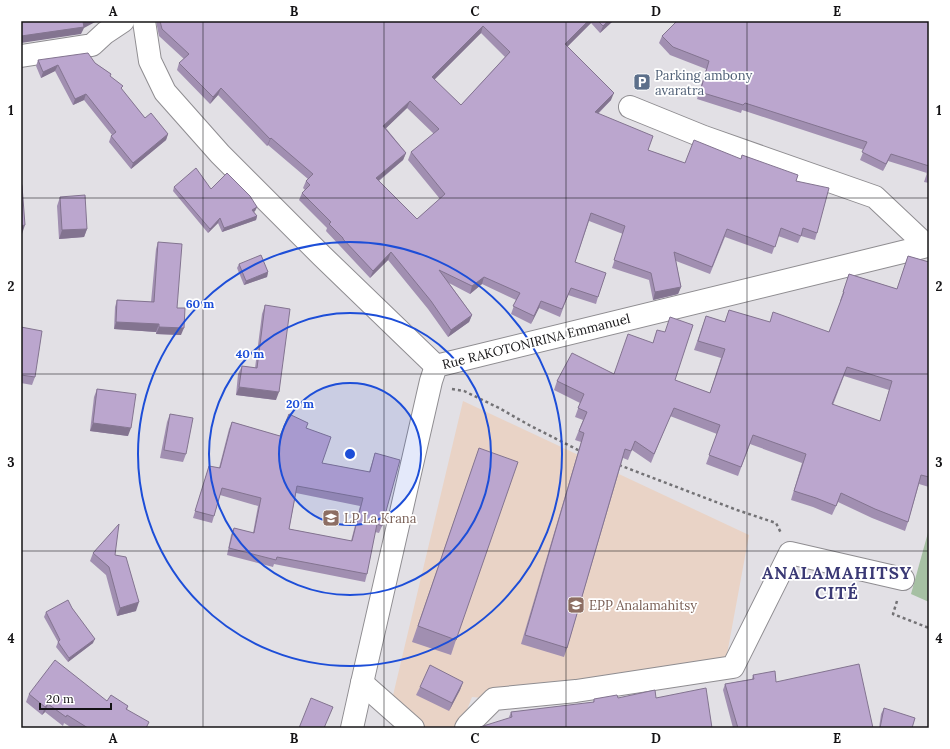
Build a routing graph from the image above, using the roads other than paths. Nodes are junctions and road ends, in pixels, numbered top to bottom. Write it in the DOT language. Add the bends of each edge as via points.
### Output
graph roads {
  1 [pos="123,21"];
  2 [pos="144,21"];
  3 [pos="21,56"];
  4 [pos="630,107"];
  5 [pos="928,246"];
  6 [pos="433,374"];
  7 [pos="903,579"];
  8 [pos="362,683"];
  9 [pos="352,728"];
  10 [pos="412,728"];
  11 [pos="466,728"];
  1 -- 3 [label="street" via="92,45"];
  2 -- 6 [label="street" via="150,61 165,92 220,154 322,256"];
  4 -- 5 [label="street" via="704,137 875,197"];
  5 -- 6 [label="street, Rue RAKOTONIRINA Emmanuel"];
  6 -- 8 [label="street, Rue RAKOTONIRINA Emmanuel"];
  7 -- 11 [label="street" via="790,553 733,667 576,691 494,699"];
  8 -- 9 [label="street, Rue RAKOTONIRINA Emmanuel"];
  8 -- 10 [label="street"];
}
